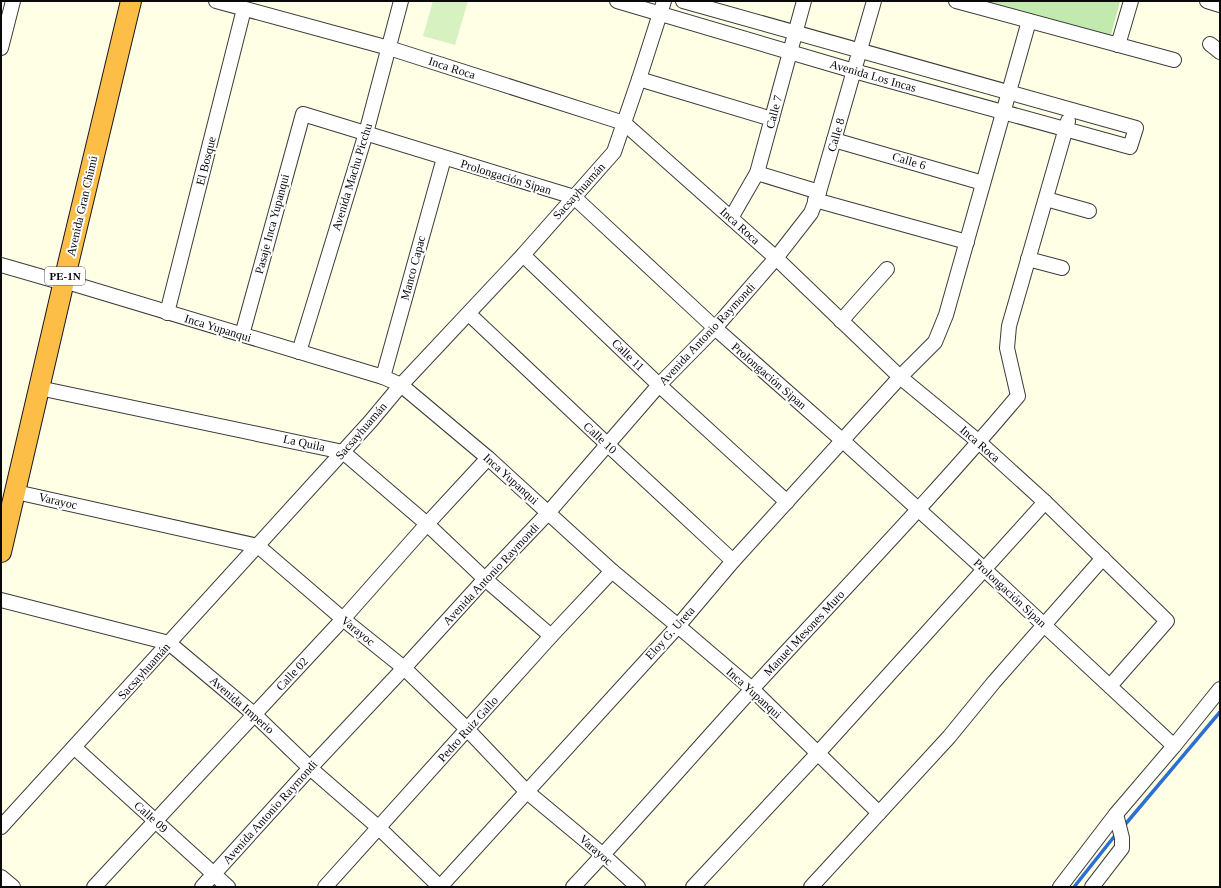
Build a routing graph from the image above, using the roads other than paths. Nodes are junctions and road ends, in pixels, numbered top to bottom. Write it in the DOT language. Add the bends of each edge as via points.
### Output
graph roads {
  1 [pos="13,1"];
  2 [pos="118,1"];
  3 [pos="131,1"];
  4 [pos="216,1"];
  5 [pos="401,1"];
  6 [pos="617,1"];
  7 [pos="678,1"];
  8 [pos="683,1"];
  9 [pos="804,1"];
  10 [pos="874,1"];
  11 [pos="956,1"];
  12 [pos="1131,1"];
  13 [pos="1207,1"];
  14 [pos="1220,4"];
  15 [pos="662,7"];
  16 [pos="244,9"];
  17 [pos="1029,22"];
  18 [pos="795,33"];
  19 [pos="1118,45"];
  20 [pos="1,48"];
  21 [pos="389,48"];
  22 [pos="859,51"];
  23 [pos="791,52"];
  24 [pos="1174,60"];
  25 [pos="854,71"];
  26 [pos="639,79"];
  27 [pos="1009,93"];
  28 [pos="1072,110"];
  29 [pos="1004,112"];
  30 [pos="303,114"];
  31 [pos="772,119"];
  32 [pos="624,123"];
  33 [pos="1066,130"];
  34 [pos="366,133"];
  35 [pos="834,140"];
  36 [pos="444,158"];
  37 [pos="758,173"];
  38 [pos="983,183"];
  39 [pos="817,196"];
  40 [pos="574,197"];
  41 [pos="1046,199"];
  42 [pos="1089,211"];
  43 [pos="731,218"];
  44 [pos="967,242"];
  45 [pos="523,255"];
  46 [pos="776,258"];
  47 [pos="1028,260"];
  48 [pos="1,265"];
  49 [pos="1062,268"];
  50 [pos="887,269"];
  51 [pos="58,281"];
  52 [pos="167,313"];
  53 [pos="469,314"];
  54 [pos="841,321"];
  55 [pos="714,328"];
  56 [pos="242,335"];
  57 [pos="299,352"];
  58 [pos="900,377"];
  59 [pos="383,378"];
  60 [pos="401,385"];
  61 [pos="660,385"];
  62 [pos="39,388"];
  63 [pos="843,440"];
  64 [pos="979,442"];
  65 [pos="608,445"];
  66 [pos="343,452"];
  67 [pos="488,458"];
  68 [pos="8,496"];
  69 [pos="787,502"];
  70 [pos="1045,502"];
  71 [pos="919,510"];
  72 [pos="548,513"];
  73 [pos="427,524"];
  74 [pos="258,546"];
  75 [pos="1,552"];
  76 [pos="1103,558"];
  77 [pos="733,561"];
  78 [pos="984,569"];
  79 [pos="612,571"];
  80 [pos="485,579"];
  81 [pos="1,600"];
  82 [pos="343,619"];
  83 [pos="1044,625"];
  84 [pos="678,626"];
  85 [pos="551,636"];
  86 [pos="169,643"];
  87 [pos="404,668"];
  88 [pos="1110,686"];
  89 [pos="1220,689"];
  90 [pos="752,690"];
  91 [pos="255,715"];
  92 [pos="467,729"];
  93 [pos="1174,746"];
  94 [pos="74,747"];
  95 [pos="818,753"];
  96 [pos="310,768"];
  97 [pos="526,791"];
  98 [pos="879,813"];
  99 [pos="1116,814"];
  100 [pos="155,821"];
  101 [pos="1,827"];
  102 [pos="379,828"];
  103 [pos="603,855"];
  104 [pos="214,873"];
  105 [pos="1,877"];
  106 [pos="13,887"];
  107 [pos="94,887"];
  108 [pos="202,887"];
  109 [pos="228,887"];
  110 [pos="326,887"];
  111 [pos="440,887"];
  112 [pos="573,887"];
  113 [pos="638,887"];
  114 [pos="693,887"];
  115 [pos="811,887"];
  116 [pos="1060,887"];
  117 [pos="1092,887"];
  1 -- 20 [label="street"];
  2 -- 51 [label="highway, Avenida Gran Chimú / PE-1N"];
  3 -- 51 [label="highway, Avenida Gran Chimú / PE-1N"];
  4 -- 16 [label="street, Inca Roca"];
  5 -- 21 [label="street, Avenida Machu Picchu"];
  6 -- 15 [label="street, Avenida Los Incas"];
  7 -- 15 [label="street"];
  8 -- 18 [label="street, Avenida Los Incas"];
  9 -- 18 [label="street, Calle 7"];
  10 -- 22 [label="street, Calle 8"];
  11 -- 17 [label="street"];
  12 -- 19 [label="street"];
  13 -- 14 [label="street"];
  15 -- 23 [label="street, Avenida Los Incas"];
  15 -- 26 [label="street, Sacsayhuamán"];
  16 -- 21 [label="street, Inca Roca"];
  16 -- 52 [label="street, El Bosque"];
  17 -- 19 [label="street"];
  17 -- 27 [label="street, Eloy G. Ureta"];
  18 -- 22 [label="street, Avenida Los Incas"];
  18 -- 23 [label="street, Calle 7"];
  19 -- 24 [label="street"];
  21 -- 32 [label="street, Inca Roca"];
  21 -- 34 [label="street, Avenida Machu Picchu"];
  22 -- 25 [label="street, Calle 8"];
  22 -- 27 [label="street, Avenida Los Incas"];
  23 -- 25 [label="street, Avenida Los Incas"];
  23 -- 31 [label="street, Calle 7"];
  25 -- 29 [label="street, Avenida Los Incas"];
  25 -- 35 [label="street, Calle 8"];
  26 -- 31 [label="street"];
  26 -- 32 [label="street, Sacsayhuamán"];
  27 -- 28 [label="street, Avenida Los Incas"];
  27 -- 29 [label="street, Eloy G. Ureta"];
  28 -- 33 [label="street"];
  28 -- 33 [label="street, Avenida Los Incas" via="1136,128 1130,148"];
  29 -- 33 [label="street, Avenida Los Incas"];
  29 -- 38 [label="street, Eloy G. Ureta"];
  30 -- 34 [label="street, Prolongación Sipan"];
  30 -- 56 [label="street, Pasaje Inca Yupanqui"];
  31 -- 37 [label="street, Calle 7"];
  32 -- 40 [label="street, Sacsayhuamán" via="614,152"];
  32 -- 43 [label="street, Inca Roca"];
  33 -- 41 [label="street"];
  34 -- 36 [label="street, Prolongación Sipan"];
  34 -- 57 [label="street, Avenida Machu Picchu"];
  35 -- 38 [label="street, Calle 6"];
  35 -- 39 [label="street, Calle 8"];
  36 -- 40 [label="street, Prolongación Sipan"];
  36 -- 59 [label="street, Manco Capac"];
  37 -- 39 [label="street"];
  37 -- 43 [label="street, Calle 7"];
  38 -- 44 [label="street, Eloy G. Ureta"];
  39 -- 44 [label="street"];
  39 -- 46 [label="street, Calle 8" via="811,213"];
  40 -- 45 [label="street, Sacsayhuamán"];
  40 -- 55 [label="street, Prolongación Sipan"];
  41 -- 42 [label="street"];
  41 -- 47 [label="street"];
  43 -- 46 [label="street, Inca Roca"];
  44 -- 58 [label="street, Eloy G. Ureta" via="946,316 935,342"];
  45 -- 53 [label="street, Sacsayhuamán"];
  45 -- 61 [label="street, Calle 11"];
  46 -- 54 [label="street, Inca Roca"];
  46 -- 55 [label="street, Avenida Antonio Raymondi"];
  47 -- 49 [label="street"];
  47 -- 64 [label="street, Manuel Mesones Muro" via="1009,326 1007,348 1018,396"];
  48 -- 51 [label="street, Inca Yupanqui"];
  50 -- 54 [label="street"];
  51 -- 52 [label="street, Inca Yupanqui"];
  51 -- 62 [label="highway, Avenida Gran Chimú / PE-1N"];
  51 -- 68 [label="highway, Avenida Gran Chimú / PE-1N"];
  52 -- 56 [label="street, Inca Yupanqui"];
  53 -- 60 [label="street, Sacsayhuamán"];
  53 -- 65 [label="street, Calle 10"];
  54 -- 58 [label="street, Inca Roca"];
  55 -- 61 [label="street, Avenida Antonio Raymondi"];
  55 -- 63 [label="street, Prolongación Sipan"];
  56 -- 57 [label="street, Inca Yupanqui"];
  57 -- 59 [label="street, Inca Yupanqui"];
  58 -- 63 [label="street, Eloy G. Ureta"];
  58 -- 64 [label="street, Inca Roca"];
  59 -- 60 [label="street, Inca Yupanqui"];
  60 -- 66 [label="street, Sacsayhuamán"];
  60 -- 67 [label="street, Inca Yupanqui"];
  61 -- 65 [label="street, Avenida Antonio Raymondi"];
  61 -- 69 [label="street, Calle 11"];
  62 -- 66 [label="street, La Quila"];
  62 -- 68 [label="highway, Avenida Gran Chimú / PE-1N"];
  63 -- 69 [label="street, Eloy G. Ureta"];
  63 -- 71 [label="street, Prolongación Sipan"];
  64 -- 70 [label="street, Inca Roca"];
  64 -- 71 [label="street, Manuel Mesones Muro"];
  65 -- 72 [label="street, Avenida Antonio Raymondi"];
  65 -- 77 [label="street, Calle 10"];
  66 -- 73 [label="street, La Quila"];
  66 -- 74 [label="street, Sacsayhuamán"];
  67 -- 72 [label="street, Inca Yupanqui"];
  67 -- 73 [label="street, Calle 02"];
  68 -- 74 [label="street, Varayoc"];
  68 -- 75 [label="highway, Avenida Gran Chimú / PE-1N"];
  69 -- 77 [label="street, Eloy G. Ureta"];
  70 -- 76 [label="street, Inca Roca"];
  70 -- 78 [label="street"];
  71 -- 78 [label="street, Prolongación Sipan"];
  71 -- 90 [label="street, Manuel Mesones Muro"];
  72 -- 79 [label="street, Inca Yupanqui"];
  72 -- 80 [label="street, Avenida Antonio Raymondi"];
  73 -- 80 [label="street, La Quila"];
  73 -- 82 [label="street, Calle 02"];
  74 -- 82 [label="street, Varayoc"];
  74 -- 86 [label="street, Sacsayhuamán"];
  76 -- 83 [label="street"];
  76 -- 88 [label="street, Inca Roca" via="1167,621"];
  77 -- 84 [label="street, Eloy G. Ureta"];
  78 -- 83 [label="street, Prolongación Sipan"];
  78 -- 95 [label="street"];
  79 -- 84 [label="street, Inca Yupanqui"];
  79 -- 85 [label="street, Pedro Ruiz Gallo"];
  80 -- 85 [label="street, La Quila"];
  80 -- 87 [label="street, Avenida Antonio Raymondi"];
  81 -- 86 [label="street, Avenida Imperio"];
  82 -- 87 [label="street, Varayoc"];
  82 -- 91 [label="street, Calle 02"];
  83 -- 88 [label="street, Prolongación Sipan"];
  83 -- 98 [label="street" via="949,737"];
  84 -- 90 [label="street, Inca Yupanqui"];
  84 -- 97 [label="street, Eloy G. Ureta"];
  85 -- 92 [label="street, Pedro Ruiz Gallo"];
  86 -- 91 [label="street, Avenida Imperio"];
  86 -- 94 [label="street, Sacsayhuamán"];
  87 -- 92 [label="street, Varayoc"];
  87 -- 96 [label="street, Avenida Antonio Raymondi"];
  88 -- 93 [label="street, Prolongación Sipan"];
  89 -- 93 [label="street"];
  90 -- 95 [label="street, Inca Yupanqui"];
  90 -- 103 [label="street, Manuel Mesones Muro"];
  91 -- 96 [label="street, Avenida Imperio"];
  91 -- 100 [label="street, Calle 02"];
  92 -- 97 [label="street, Varayoc"];
  92 -- 102 [label="street, Pedro Ruiz Gallo"];
  93 -- 99 [label="street"];
  94 -- 100 [label="street, Calle 09"];
  94 -- 101 [label="street, Sacsayhuamán"];
  95 -- 98 [label="street, Inca Yupanqui"];
  95 -- 114 [label="street"];
  96 -- 102 [label="street, Avenida Imperio"];
  96 -- 104 [label="street, Avenida Antonio Raymondi"];
  97 -- 103 [label="street, Varayoc"];
  97 -- 111 [label="street, Eloy G. Ureta"];
  98 -- 115 [label="street"];
  99 -- 116 [label="street"];
  99 -- 117 [label="street" via="1122,848"];
  100 -- 104 [label="street, Calle 09"];
  100 -- 107 [label="street, Calle 02"];
  102 -- 110 [label="street, Pedro Ruiz Gallo"];
  102 -- 111 [label="street, Avenida Imperio"];
  103 -- 112 [label="street, Manuel Mesones Muro"];
  103 -- 113 [label="street, Varayoc"];
  104 -- 108 [label="street, Avenida Antonio Raymondi"];
  104 -- 109 [label="street, Calle 09"];
  105 -- 106 [label="street"];
}
